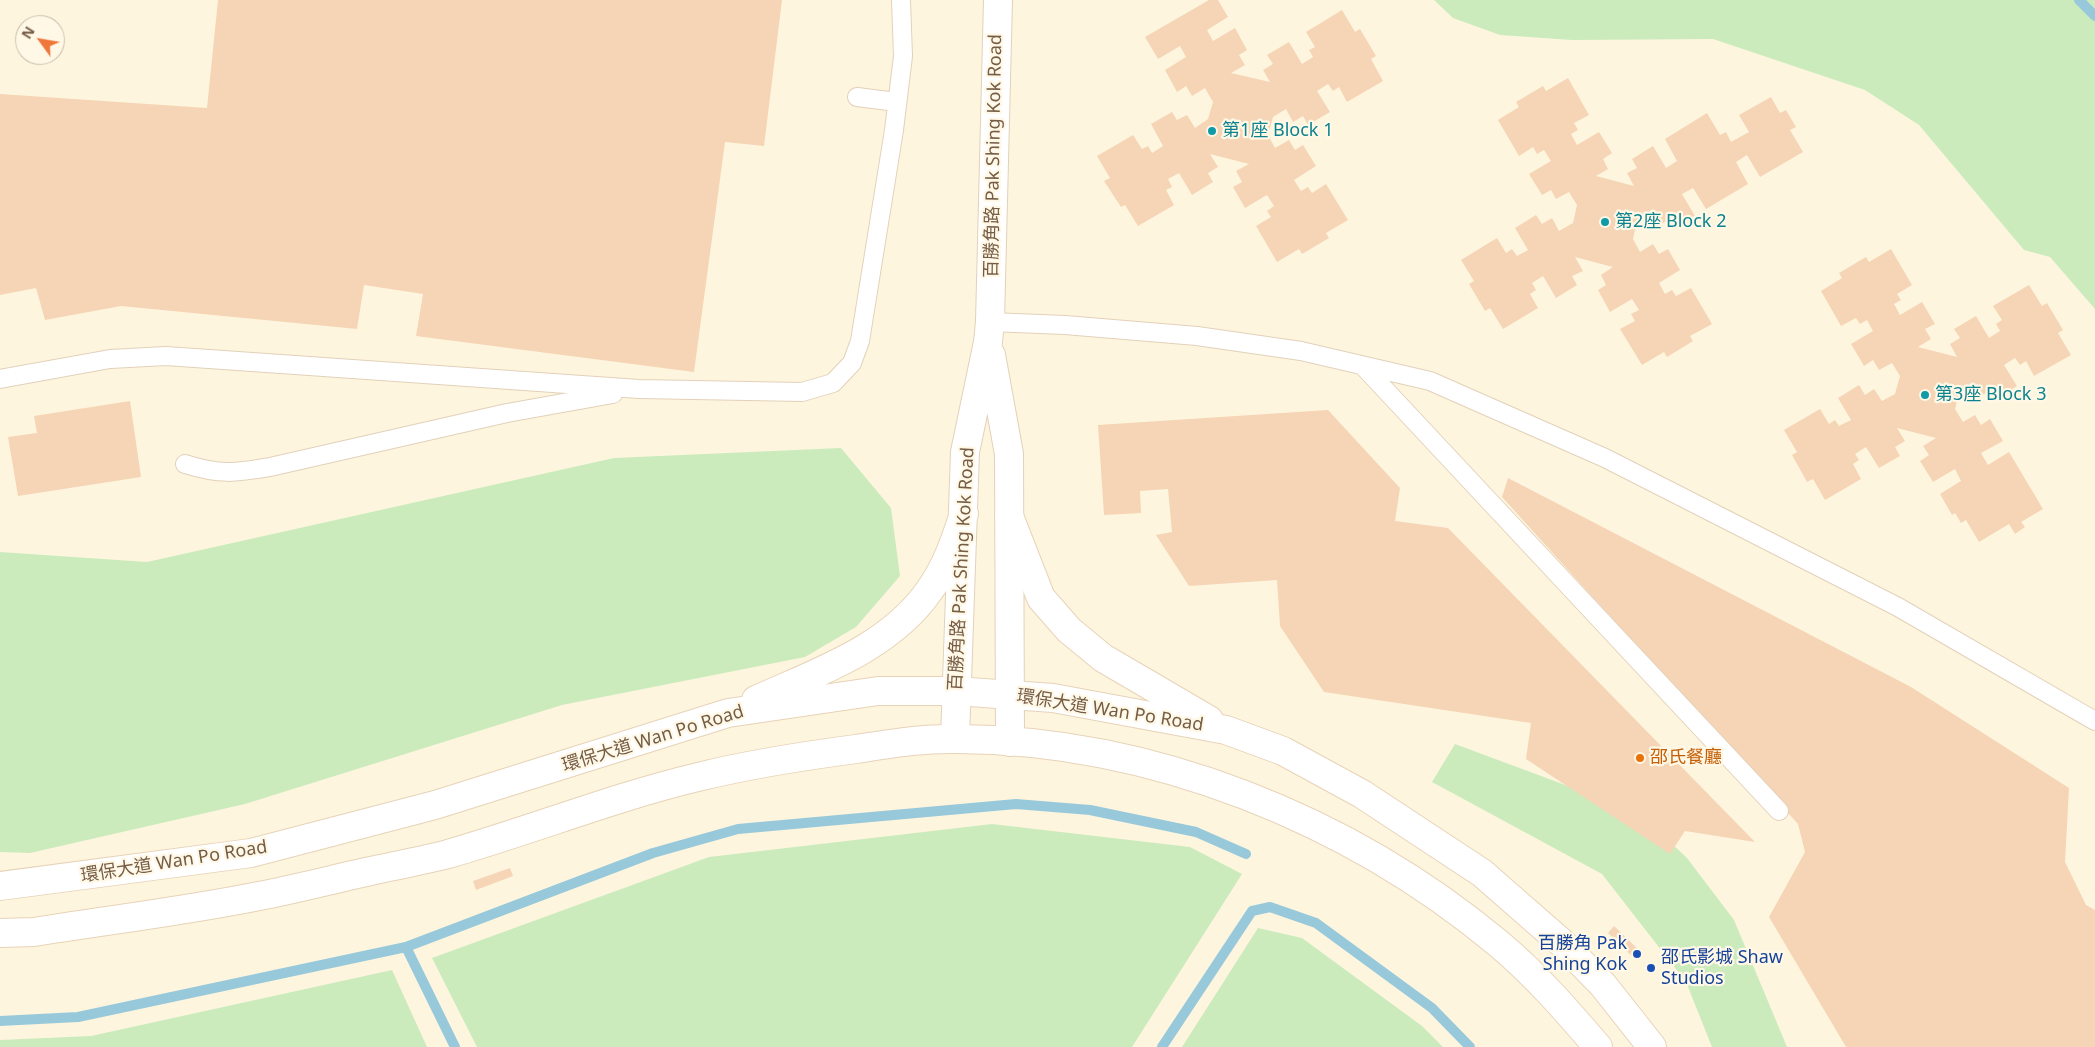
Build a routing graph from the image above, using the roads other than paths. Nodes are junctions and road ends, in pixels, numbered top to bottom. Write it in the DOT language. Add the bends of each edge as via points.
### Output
graph roads {
  1 [pos="901,0"];
  2 [pos="998,0"];
  3 [pos="857,97"];
  4 [pos="897,102"];
  5 [pos="989,332"];
  6 [pos="1363,366"];
  7 [pos="0,379"];
  8 [pos="638,389"];
  9 [pos="185,464"];
  10 [pos="964,514"];
  11 [pos="1009,516"];
  12 [pos="956,691"];
  13 [pos="1011,694"];
  14 [pos="728,713"];
  15 [pos="2095,721"];
  16 [pos="1226,730"];
  17 [pos="954,738"];
  18 [pos="1010,742"];
  19 [pos="1779,811"];
  20 [pos="0,886"];
  21 [pos="0,932"];
  22 [pos="1598,1047"];
  23 [pos="1652,1047"];
  1 -- 4 [label="lane" via="903,56"];
  2 -- 5 [label="main road, 百勝角路 Pak Shing Kok Road"];
  3 -- 4 [label="lane"];
  4 -- 8 [label="lane" via="860,341 852,363 833,383 802,392"];
  5 -- 6 [label="lane" via="1065,326 1196,336 1301,352"];
  5 -- 10 [label="main road, 百勝角路 Pak Shing Kok Road" via="965,452"];
  5 -- 11 [label="main road, 百勝角路 Pak Shing Kok Road" via="1009,454"];
  6 -- 15 [label="lane" via="1430,381 1605,458 1898,607"];
  6 -- 19 [label="lane"];
  7 -- 8 [label="lane" via="110,359 166,356"];
  8 -- 9 [label="lane" via="507,413 270,467 231,473"];
  10 -- 12 [label="main road, 百勝角路 Pak Shing Kok Road"];
  10 -- 14 [label="main road" via="954,543 930,590 891,631 873,645"];
  11 -- 13 [label="main road, 百勝角路 Pak Shing Kok Road"];
  11 -- 16 [label="main road" via="1041,598 1069,630 1103,658"];
  12 -- 13 [label="main road, 環保大道 Wan Po Road"];
  12 -- 14 [label="main road, 環保大道 Wan Po Road" via="878,692"];
  12 -- 17 [label="main road, 百勝角路 Pak Shing Kok Road"];
  13 -- 16 [label="main road, 環保大道 Wan Po Road" via="1053,698"];
  13 -- 18 [label="main road, 百勝角路 Pak Shing Kok Road"];
  14 -- 20 [label="main road, 環保大道 Wan Po Road" via="435,805 251,853"];
  16 -- 23 [label="main road, 環保大道 Wan Po Road" via="1283,752 1362,794 1482,874 1562,943 1603,984"];
  17 -- 18 [label="main road"];
  17 -- 21 [label="main road" via="814,754 698,777 446,854 257,897 34,932"];
  18 -- 22 [label="main road" via="1107,754 1161,767 1271,806 1327,832 1423,888 1486,934 1533,974"];
}
